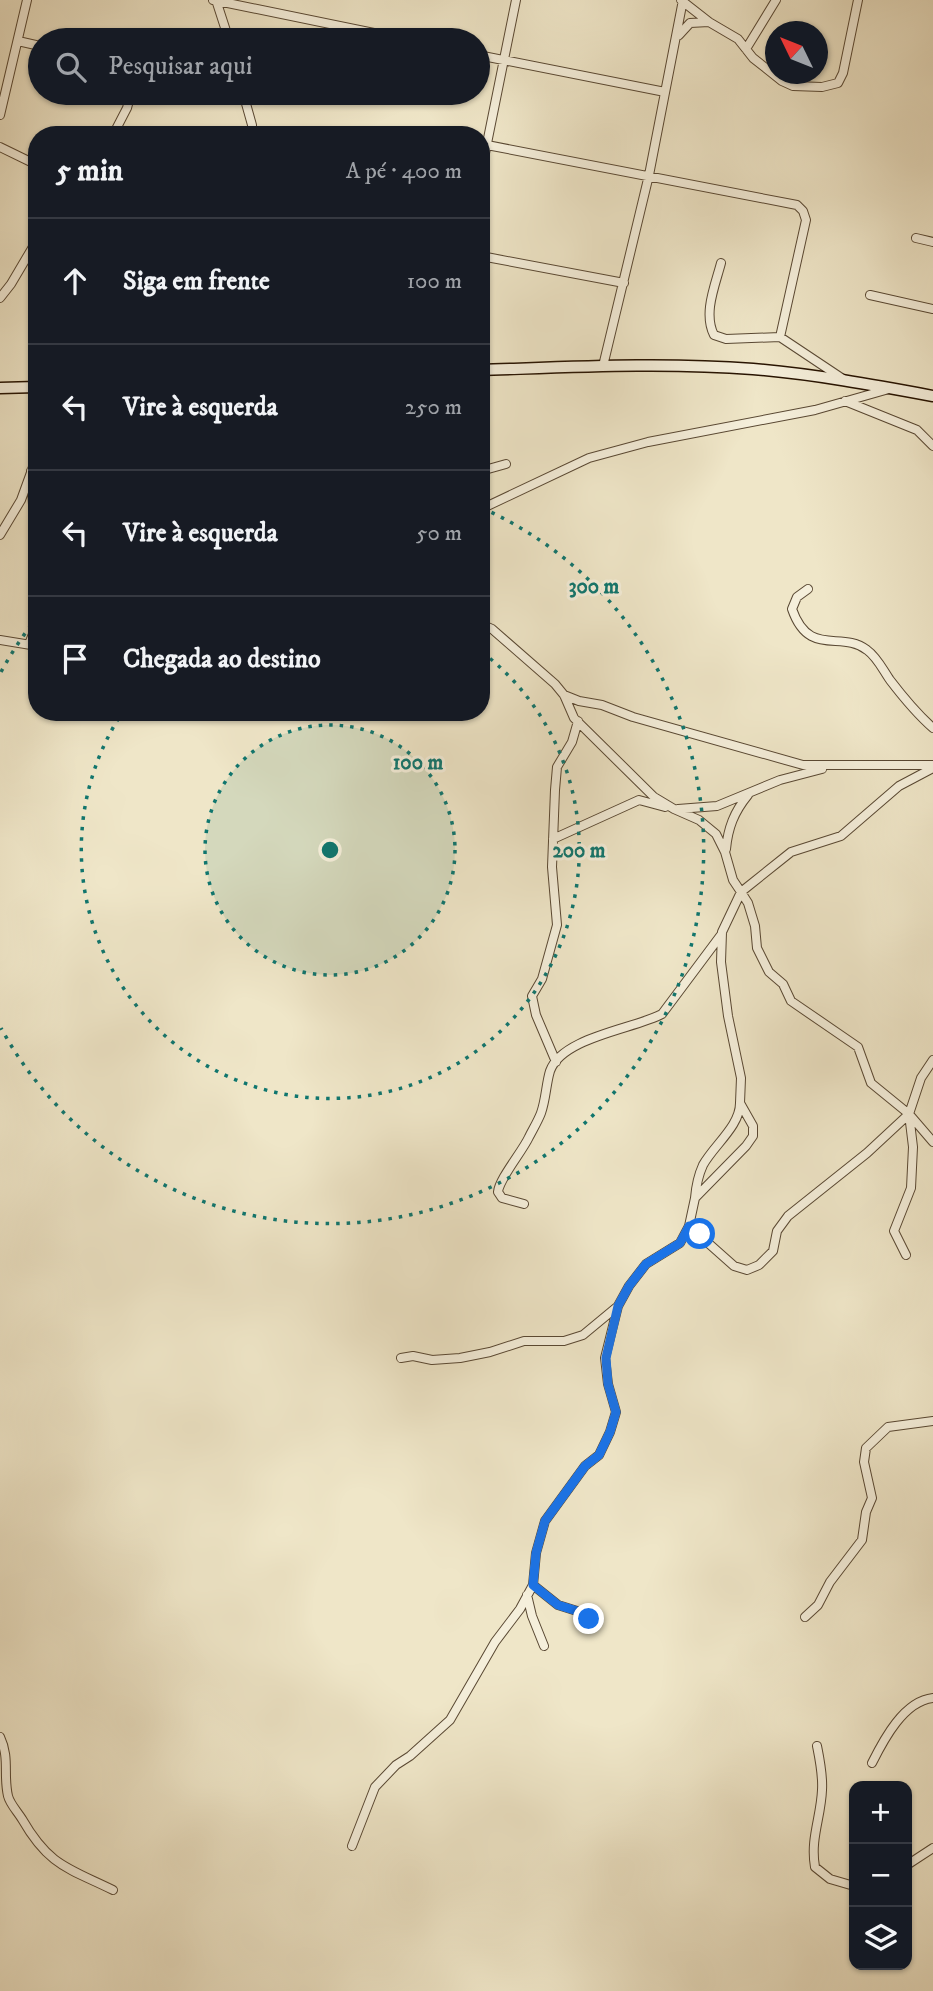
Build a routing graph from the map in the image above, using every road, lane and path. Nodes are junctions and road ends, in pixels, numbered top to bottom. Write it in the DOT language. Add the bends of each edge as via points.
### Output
graph roads {
  1 [pos="27,0"];
  2 [pos="516,0"];
  3 [pos="682,0"];
  4 [pos="776,0"];
  5 [pos="858,0"];
  6 [pos="219,1"];
  7 [pos="709,22"];
  8 [pos="226,28"];
  9 [pos="350,28"];
  10 [pos="676,40"];
  11 [pos="18,41"];
  12 [pos="28,43"];
  13 [pos="746,49"];
  14 [pos="490,58"];
  15 [pos="504,61"];
  16 [pos="664,92"];
  17 [pos="128,105"];
  18 [pos="246,105"];
  19 [pos="0,115"];
  20 [pos="118,126"];
  21 [pos="252,126"];
  22 [pos="490,130"];
  23 [pos="490,146"];
  24 [pos="0,147"];
  25 [pos="28,160"];
  26 [pos="649,175"];
  27 [pos="916,238"];
  28 [pos="933,242"];
  29 [pos="28,256"];
  30 [pos="490,258"];
  31 [pos="721,263"];
  32 [pos="624,283"];
  33 [pos="870,295"];
  34 [pos="0,298"];
  35 [pos="933,309"];
  36 [pos="780,337"];
  37 [pos="603,366"];
  38 [pos="490,370"];
  39 [pos="847,381"];
  40 [pos="28,387"];
  41 [pos="0,388"];
  42 [pos="891,388"];
  43 [pos="933,396"];
  44 [pos="845,401"];
  45 [pos="933,446"];
  46 [pos="506,464"];
  47 [pos="490,468"];
  48 [pos="28,482"];
  49 [pos="490,505"];
  50 [pos="0,535"];
  51 [pos="808,589"];
  52 [pos="490,628"];
  53 [pos="0,640"];
  54 [pos="28,644"];
  55 [pos="564,695"];
  56 [pos="578,721"];
  57 [pos="933,729"];
  58 [pos="832,766"];
  59 [pos="933,766"];
  60 [pos="748,794"];
  61 [pos="674,809"];
  62 [pos="554,839"];
  63 [pos="725,852"];
  64 [pos="741,892"];
  65 [pos="722,932"];
  66 [pos="933,1060"];
  67 [pos="556,1062"];
  68 [pos="740,1103"];
  69 [pos="909,1114"];
  70 [pos="933,1142"];
  71 [pos="695,1198"];
  72 [pos="524,1205"];
  73 [pos="689,1226"];
  74 [pos="906,1255"];
  75 [pos="618,1306"];
  76 [pos="401,1358"];
  77 [pos="933,1421"];
  78 [pos="533,1585"];
  79 [pos="527,1595"];
  80 [pos="805,1617"];
  81 [pos="589,1619"];
  82 [pos="544,1646"];
  83 [pos="933,1698"];
  84 [pos="0,1738"];
  85 [pos="817,1746"];
  86 [pos="872,1763"];
  87 [pos="352,1846"];
  88 [pos="933,1849"];
  89 [pos="912,1863"];
  90 [pos="849,1885"];
  91 [pos="113,1890"];
  1 -- 11 [label="street"];
  2 -- 15 [label="street"];
  3 -- 7 [label="street"];
  3 -- 10 [label="street"];
  4 -- 13 [label="street"];
  5 -- 13 [label="street" via="838,83 793,86"];
  6 -- 8 [label="street"];
  6 -- 9 [label="street"];
  7 -- 10 [label="street" via="690,23"];
  7 -- 13 [label="street" via="730,32"];
  10 -- 16 [label="street"];
  11 -- 12 [label="street"];
  11 -- 19 [label="street"];
  14 -- 15 [label="street"];
  15 -- 16 [label="street"];
  15 -- 22 [label="street"];
  16 -- 26 [label="street"];
  17 -- 20 [label="street"];
  18 -- 21 [label="street"];
  23 -- 26 [label="street"];
  24 -- 25 [label="street"];
  26 -- 32 [label="street"];
  26 -- 36 [label="street" via="797,205 803,211 806,220"];
  27 -- 28 [label="street"];
  29 -- 34 [label="street"];
  30 -- 32 [label="street"];
  31 -- 36 [label="street" via="708,324 714,335 726,339"];
  32 -- 37 [label="street"];
  33 -- 35 [label="street"];
  36 -- 39 [label="street"];
  37 -- 38 [label="main road"];
  37 -- 39 [label="main road" via="754,369"];
  39 -- 42 [label="main road"];
  40 -- 41 [label="main road"];
  42 -- 43 [label="main road"];
  42 -- 44 [label="street"];
  44 -- 45 [label="street" via="916,430"];
  44 -- 49 [label="street" via="589,458"];
  46 -- 47 [label="street"];
  48 -- 50 [label="street"];
  51 -- 57 [label="street" via="797,597 792,609 796,623 824,642 857,644 868,650"];
  52 -- 55 [label="street"];
  53 -- 54 [label="street"];
  55 -- 56 [label="street"];
  55 -- 58 [label="street" via="803,765"];
  56 -- 61 [label="street" via="629,775"];
  56 -- 62 [label="street" via="557,767"];
  58 -- 59 [label="street"];
  58 -- 60 [label="street"];
  59 -- 64 [label="street" via="899,786 841,836 791,852"];
  60 -- 61 [label="street" via="717,806"];
  60 -- 63 [label="street" via="727,829"];
  61 -- 62 [label="street" via="639,800"];
  61 -- 63 [label="street" via="716,834"];
  62 -- 67 [label="street" via="558,925 542,979 532,996"];
  63 -- 64 [label="street"];
  64 -- 65 [label="street"];
  64 -- 69 [label="street" via="769,972 783,984 791,1000 858,1047 871,1083"];
  65 -- 67 [label="street" via="662,1014 600,1035 562,1054"];
  65 -- 68 [label="street" via="721,968 741,1078"];
  66 -- 69 [label="street" via="920,1078"];
  67 -- 72 [label="street" via="541,1114 522,1153 499,1184 502,1198"];
  68 -- 71 [label="street" via="738,1117 703,1166"];
  68 -- 71 [label="street" via="753,1126 753,1136"];
  69 -- 70 [label="street"];
  69 -- 73 [label="street" via="788,1216 776,1231 773,1251 759,1265 747,1270 734,1266"];
  69 -- 74 [label="street" via="911,1188 894,1230"];
  71 -- 73 [label="street"];
  73 -- 75 [label="street" via="680,1243 646,1264"];
  75 -- 76 [label="street" via="583,1335 564,1341 524,1341 460,1358"];
  75 -- 78 [label="street" via="606,1358 616,1412 610,1432 599,1455 585,1466 545,1521"];
  77 -- 80 [label="street" via="888,1427 866,1448 864,1462 872,1499 862,1540"];
  78 -- 79 [label="street"];
  78 -- 81 [label="street" via="558,1605"];
  79 -- 82 [label="street"];
  79 -- 87 [label="street" via="450,1720 375,1787"];
  83 -- 86 [label="street" via="912,1707 895,1725"];
  84 -- 91 [label="street" via="8,1759 9,1799 37,1844 72,1872"];
  85 -- 90 [label="street" via="822,1790 812,1850 815,1867 830,1879"];
  88 -- 89 [label="street"];
}
